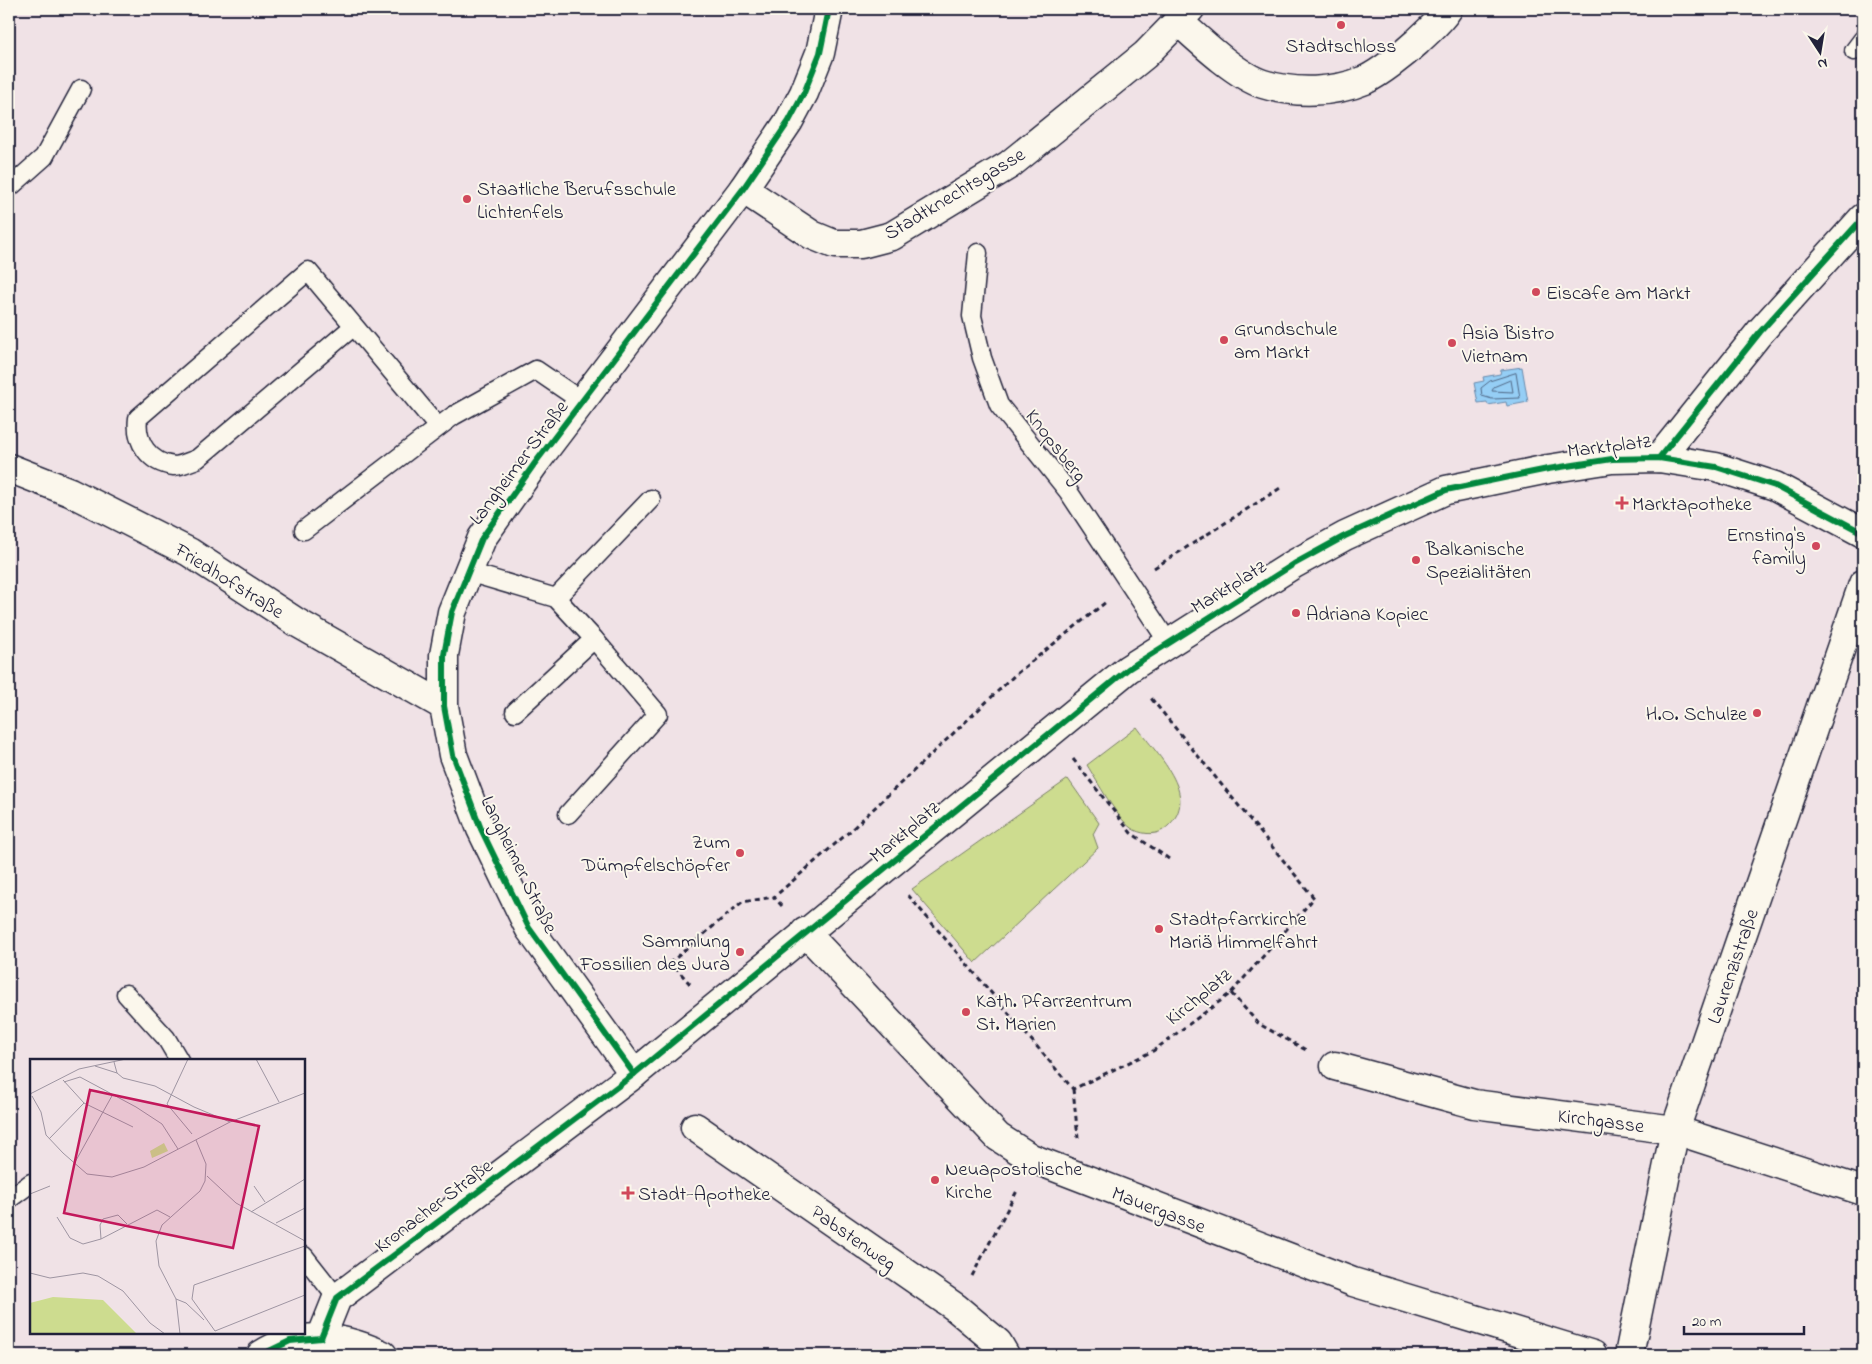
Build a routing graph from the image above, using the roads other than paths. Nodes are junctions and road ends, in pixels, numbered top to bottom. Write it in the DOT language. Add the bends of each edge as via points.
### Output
graph roads {
  1 [pos="829,9"];
  2 [pos="1448,9"];
  3 [pos="1184,15"];
  4 [pos="81,89"];
  5 [pos="9,188"];
  6 [pos="743,189"];
  7 [pos="1863,218"];
  8 [pos="978,252"];
  9 [pos="354,326"];
  10 [pos="583,402"];
  11 [pos="438,427"];
  12 [pos="1659,458"];
  13 [pos="9,468"];
  14 [pos="651,499"];
  15 [pos="304,530"];
  16 [pos="1863,533"];
  17 [pos="468,572"];
  18 [pos="1863,584"];
  19 [pos="556,598"];
  20 [pos="594,639"];
  21 [pos="1168,642"];
  22 [pos="444,706"];
  23 [pos="515,712"];
  24 [pos="568,814"];
  25 [pos="805,932"];
  26 [pos="126,994"];
  27 [pos="178,1059"];
  28 [pos="1335,1066"];
  29 [pos="634,1074"];
  30 [pos="695,1127"];
  31 [pos="1675,1130"];
  32 [pos="30,1184"];
  33 [pos="1863,1191"];
  34 [pos="9,1199"];
  35 [pos="305,1257"];
  36 [pos="337,1298"];
  37 [pos="287,1337"];
  38 [pos="321,1338"];
  39 [pos="261,1355"];
  40 [pos="384,1355"];
  41 [pos="1005,1355"];
  42 [pos="1593,1355"];
  43 [pos="1629,1355"];
  1 -- 6 [label="street, Langheimer Straße" via="820,53 804,93"];
  2 -- 3 [label="street" via="1442,19 1409,49 1365,80 1330,89 1298,91 1262,84 1223,60"];
  3 -- 6 [label="street, Stadtknechtsgasse" via="1145,55 1009,165 892,236 861,244 834,244 812,235"];
  4 -- 5 [label="lane" via="44,157"];
  6 -- 10 [label="street, Langheimer Straße"];
  7 -- 12 [label="street, Marktplatz" via="1760,332"];
  8 -- 21 [label="lane, Knopsberg" via="972,316 982,358 999,405 1068,491"];
  9 -- 9 [label="lane" via="197,459 176,466 154,460 144,449 136,432 138,418 308,271"];
  9 -- 11 [label="lane"];
  10 -- 11 [label="lane" via="536,370"];
  10 -- 17 [label="street, Langheimer Straße" via="482,538"];
  11 -- 15 [label="lane"];
  12 -- 16 [label="street" via="1716,466 1775,486"];
  12 -- 21 [label="street, Marktplatz" via="1603,461 1548,469 1446,490 1344,536"];
  13 -- 22 [label="street, Friedhofstraße" via="70,492 189,552 296,622"];
  14 -- 19 [label="lane"];
  17 -- 19 [label="lane"];
  17 -- 22 [label="street, Langheimer Straße" via="452,612 446,646"];
  18 -- 31 [label="street, Laurenzistraße"];
  19 -- 20 [label="lane"];
  20 -- 23 [label="lane"];
  20 -- 24 [label="lane" via="658,714"];
  21 -- 25 [label="street, Marktplatz" via="1128,669"];
  22 -- 29 [label="street, Langheimer Straße" via="453,755 481,830 529,928"];
  25 -- 29 [label="street, Marktplatz"];
  25 -- 42 [label="street, Mauergasse" via="998,1137 1031,1158 1353,1282"];
  26 -- 27 [label="lane" via="166,1038"];
  28 -- 31 [label="street, Kirchgasse" via="1474,1104"];
  29 -- 36 [label="street, Kronacher Straße"];
  30 -- 41 [label="street, Pabstenweg" via="955,1307 998,1343"];
  31 -- 33 [label="street, Kirchgasse"];
  31 -- 43 [label="street, Laurenzistraße"];
  32 -- 34 [label="lane"];
  35 -- 36 [label="lane"];
  36 -- 38 [label="street"];
  37 -- 38 [label="street"];
  37 -- 39 [label="street"];
  38 -- 40 [label="street" via="360,1344"];
}
